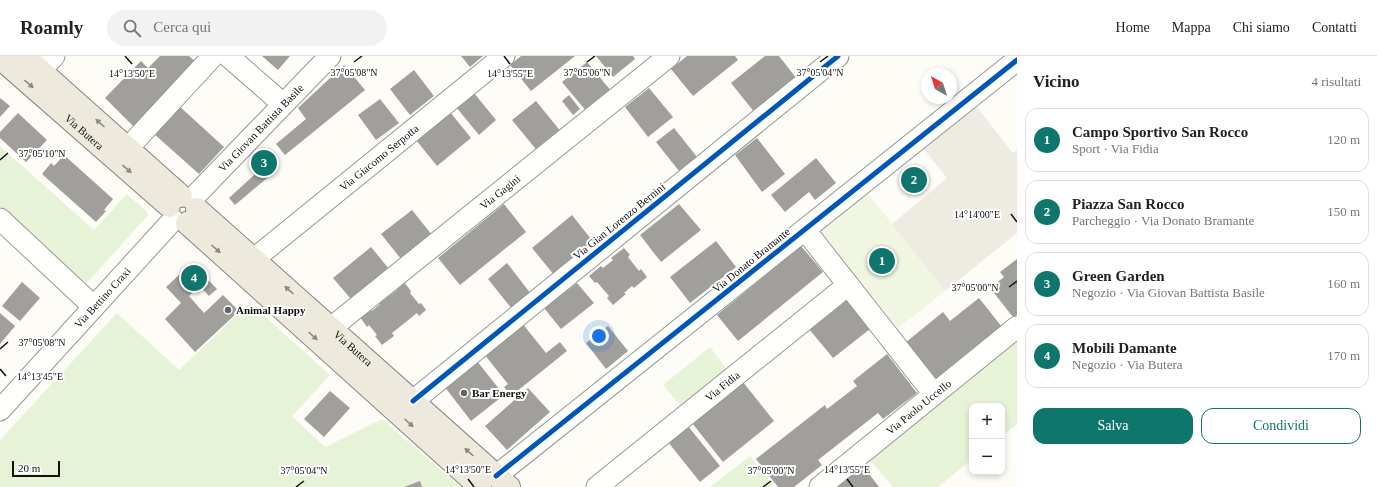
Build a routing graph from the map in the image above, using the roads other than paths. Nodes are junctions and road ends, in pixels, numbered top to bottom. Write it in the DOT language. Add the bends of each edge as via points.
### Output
graph roads {
  1 [pos="24,56"];
  2 [pos="213,56"];
  3 [pos="228,56"];
  4 [pos="330,56"];
  5 [pos="504,56"];
  6 [pos="669,56"];
  7 [pos="838,56"];
  8 [pos="2,59"];
  9 [pos="1017,60"];
  10 [pos="47,63"];
  11 [pos="283,104"];
  12 [pos="128,148"];
  13 [pos="183,209"];
  14 [pos="805,230"];
  15 [pos="4,231"];
  16 [pos="254,259"];
  17 [pos="848,285"];
  18 [pos="94,307"];
  19 [pos="1017,327"];
  20 [pos="330,328"];
  21 [pos="934,394"];
  22 [pos="4,397"];
  23 [pos="412,401"];
  24 [pos="495,483"];
  25 [pos="597,487"];
  26 [pos="820,487"];
  1 -- 10 [label="main road, Via Butera"];
  2 -- 12 [label="street"];
  3 -- 11 [label="street"];
  4 -- 11 [label="street, Via Giovan Battista Basile"];
  5 -- 16 [label="street, Via Giacomo Serpotta"];
  6 -- 20 [label="street, Via Gagini"];
  7 -- 23 [label="street, Via Gian Lorenzo Bernini"];
  8 -- 13 [label="main road, Via Butera, one-way"];
  9 -- 14 [label="street, Via Donato Bramante"];
  12 -- 10 [label="main road, Via Butera, one-way"];
  11 -- 13 [label="street, Via Giovan Battista Basile"];
  12 -- 13 [label="main road, Via Butera"];
  13 -- 16 [label="main road, Via Butera"];
  13 -- 18 [label="street, Via Bettino Craxi"];
  13 -- 24 [label="main road, Via Butera, one-way"];
  14 -- 17 [label="street"];
  14 -- 24 [label="street, Via Donato Bramante"];
  15 -- 18 [label="street"];
  20 -- 16 [label="main road, Via Butera, one-way"];
  17 -- 21 [label="street"];
  17 -- 25 [label="street, Via Fidia"];
  18 -- 22 [label="street, Via Bettino Craxi"];
  19 -- 21 [label="street, Via Paolo Uccello"];
  20 -- 23 [label="main road, Via Butera"];
  21 -- 26 [label="street, Via Paolo Uccello"];
  24 -- 23 [label="main road, Via Butera, one-way"];
}
